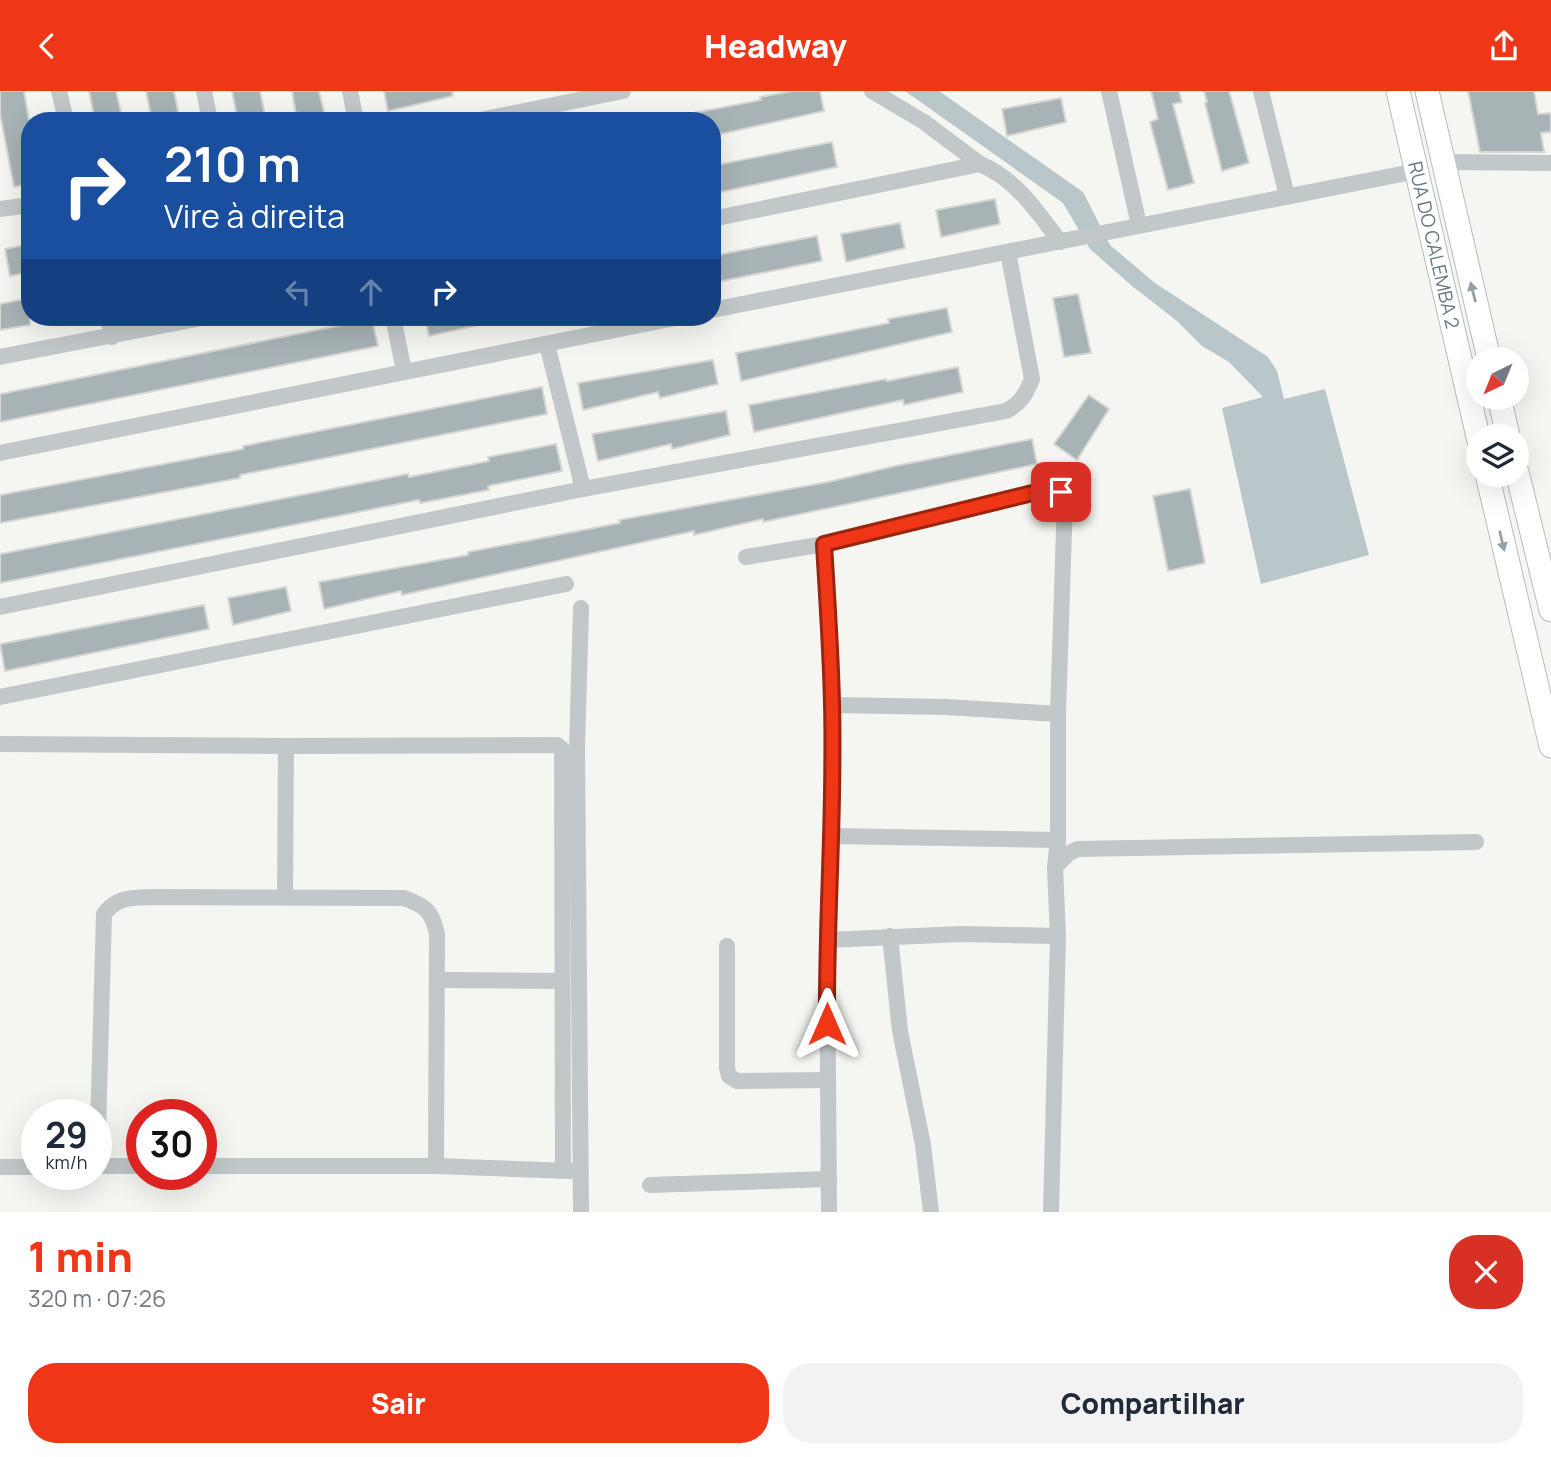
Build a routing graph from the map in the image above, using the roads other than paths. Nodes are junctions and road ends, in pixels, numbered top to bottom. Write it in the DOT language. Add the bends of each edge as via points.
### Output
graph roads {
  1 [pos="59,91"];
  2 [pos="204,91"];
  3 [pos="350,91"];
  4 [pos="624,91"];
  5 [pos="872,91"];
  6 [pos="1109,91"];
  7 [pos="1261,91"];
  8 [pos="1398,91"];
  9 [pos="1427,91"];
  10 [pos="64,112"];
  11 [pos="208,112"];
  12 [pos="354,112"];
  13 [pos="529,112"];
  14 [pos="1444,162"];
  15 [pos="1551,163"];
  16 [pos="980,164"];
  17 [pos="1417,171"];
  18 [pos="1287,197"];
  19 [pos="21,206"];
  20 [pos="0,209"];
  21 [pos="721,217"];
  22 [pos="1139,226"];
  23 [pos="1060,242"];
  24 [pos="1008,252"];
  25 [pos="721,308"];
  26 [pos="110,326"];
  27 [pos="164,326"];
  28 [pos="395,326"];
  29 [pos="636,326"];
  30 [pos="112,337"];
  31 [pos="547,344"];
  32 [pos="1486,347"];
  33 [pos="0,357"];
  34 [pos="404,371"];
  35 [pos="1475,424"];
  36 [pos="0,453"];
  37 [pos="1490,487"];
  38 [pos="1521,487"];
  39 [pos="583,489"];
  40 [pos="824,544"];
  41 [pos="746,557"];
  42 [pos="566,584"];
  43 [pos="1551,606"];
  44 [pos="0,607"];
  45 [pos="582,608"];
  46 [pos="0,697"];
  47 [pos="832,705"];
  48 [pos="1058,714"];
  49 [pos="0,744"];
  50 [pos="1551,746"];
  51 [pos="286,747"];
  52 [pos="831,836"];
  53 [pos="1058,840"];
  54 [pos="1476,842"];
  55 [pos="1055,867"];
  56 [pos="285,897"];
  57 [pos="890,936"];
  58 [pos="1058,936"];
  59 [pos="827,940"];
  60 [pos="727,946"];
  61 [pos="437,980"];
  62 [pos="562,981"];
  63 [pos="828,1080"];
  64 [pos="99,1099"];
  65 [pos="217,1166"];
  66 [pos="436,1166"];
  67 [pos="0,1167"];
  68 [pos="21,1167"];
  69 [pos="563,1170"];
  70 [pos="581,1171"];
  71 [pos="829,1179"];
  72 [pos="650,1185"];
  73 [pos="581,1212"];
  74 [pos="829,1212"];
  75 [pos="932,1212"];
  76 [pos="1051,1212"];
  1 -- 10 [label="street"];
  2 -- 11 [label="street"];
  3 -- 12 [label="street"];
  4 -- 13 [label="street"];
  5 -- 16 [label="street"];
  6 -- 22 [label="street"];
  7 -- 18 [label="street"];
  8 -- 17 [label="main road, RUA DO CALEMBA 2"];
  9 -- 14 [label="main road, RUA DO CALEMBA 2"];
  14 -- 15 [label="street"];
  32 -- 14 [label="main road, RUA DO CALEMBA 2, one-way"];
  16 -- 21 [label="street"];
  16 -- 23 [label="street" via="998,172 1024,196"];
  17 -- 18 [label="street"];
  17 -- 35 [label="main road, RUA DO CALEMBA 2"];
  18 -- 22 [label="street"];
  19 -- 20 [label="street"];
  22 -- 23 [label="street"];
  23 -- 24 [label="street"];
  24 -- 25 [label="street"];
  24 -- 39 [label="street" via="1032,379 1016,406"];
  26 -- 30 [label="street"];
  27 -- 30 [label="street"];
  28 -- 34 [label="street"];
  29 -- 31 [label="street"];
  30 -- 33 [label="street"];
  31 -- 34 [label="street"];
  31 -- 39 [label="street"];
  34 -- 36 [label="street"];
  37 -- 50 [label="main road, one-way"];
  38 -- 43 [label="main road"];
  39 -- 44 [label="street"];
  40 -- 41 [label="street"];
  40 -- 47 [label="street"];
  40 -- 48 [label="street" via="1053,488 1061,492 1065,499"];
  42 -- 46 [label="street"];
  45 -- 70 [label="street" via="577,749"];
  47 -- 48 [label="street"];
  47 -- 52 [label="street"];
  48 -- 53 [label="street"];
  49 -- 51 [label="street"];
  51 -- 56 [label="street"];
  51 -- 62 [label="street" via="558,745 562,750"];
  52 -- 53 [label="street"];
  52 -- 59 [label="street"];
  53 -- 55 [label="street"];
  54 -- 55 [label="street" via="1078,849"];
  55 -- 58 [label="street"];
  56 -- 61 [label="street" via="404,898 419,904 433,915"];
  56 -- 64 [label="street" via="128,898 113,904 104,914"];
  57 -- 58 [label="street"];
  57 -- 59 [label="street"];
  57 -- 75 [label="street" via="900,1031"];
  58 -- 76 [label="street"];
  59 -- 63 [label="street"];
  60 -- 63 [label="street" via="729,1076 737,1081"];
  61 -- 62 [label="street"];
  61 -- 66 [label="street"];
  62 -- 69 [label="street"];
  63 -- 71 [label="street"];
  65 -- 66 [label="street"];
  66 -- 69 [label="street"];
  67 -- 68 [label="street"];
  69 -- 70 [label="street"];
  70 -- 73 [label="street"];
  71 -- 72 [label="street"];
  71 -- 74 [label="street"];
}
